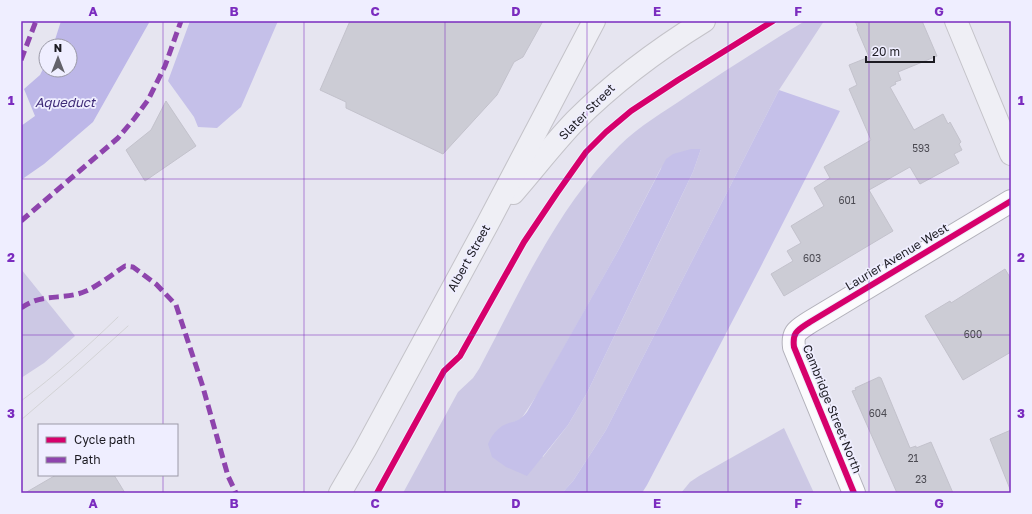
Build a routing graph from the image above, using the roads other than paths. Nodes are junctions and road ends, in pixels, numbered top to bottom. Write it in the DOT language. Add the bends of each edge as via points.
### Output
graph roads {
  1 [pos="594,21"];
  2 [pos="704,21"];
  3 [pos="956,21"];
  4 [pos="1011,154"];
  5 [pos="1011,201"];
  6 [pos="488,223"];
  7 [pos="794,333"];
  8 [pos="340,493"];
  9 [pos="854,493"];
  1 -- 6 [label="main road, Albert Street"];
  2 -- 6 [label="main road, Slater Street" via="647,58 609,89 574,122"];
  3 -- 4 [label="main road"];
  5 -- 7 [label="street, Laurier Avenue West"];
  6 -- 8 [label="main road, Albert Street"];
  7 -- 9 [label="street, Cambridge Street North" via="794,347"];
}
